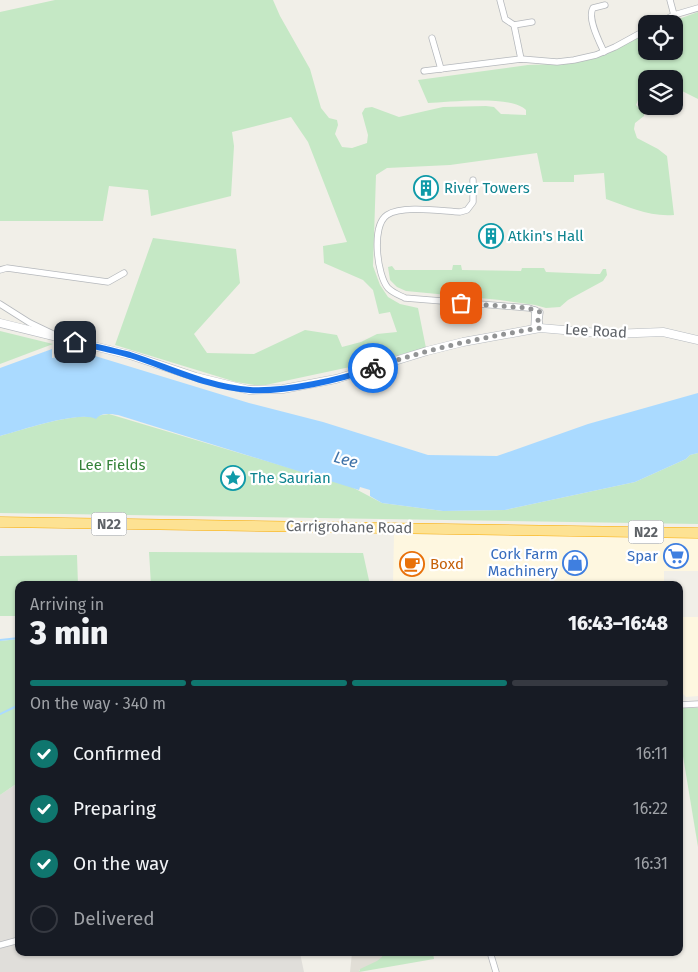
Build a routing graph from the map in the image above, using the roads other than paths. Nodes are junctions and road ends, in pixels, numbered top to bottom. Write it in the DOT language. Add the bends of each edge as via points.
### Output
graph roads {
  1 [pos="500,0"];
  2 [pos="670,0"];
  3 [pos="606,5"];
  4 [pos="698,8"];
  5 [pos="674,15"];
  6 [pos="532,22"];
  7 [pos="514,25"];
  8 [pos="638,34"];
  9 [pos="432,38"];
  10 [pos="604,52"];
  11 [pos="521,59"];
  12 [pos="440,69"];
  13 [pos="424,71"];
  14 [pos="473,180"];
  15 [pos="0,270"];
  16 [pos="124,274"];
  17 [pos="0,304"];
  18 [pos="0,324"];
  19 [pos="537,329"];
  20 [pos="59,338"];
  21 [pos="698,340"];
  22 [pos="0,522"];
  23 [pos="698,532"];
  24 [pos="698,704"];
  25 [pos="683,705"];
  26 [pos="15,941"];
  27 [pos="0,945"];
  28 [pos="491,956"];
  29 [pos="496,972"];
  1 -- 7 [label="street" via="505,19"];
  2 -- 5 [label="street"];
  3 -- 10 [label="street" via="592,8 590,12"];
  4 -- 5 [label="street"];
  6 -- 7 [label="street"];
  7 -- 11 [label="street"];
  8 -- 10 [label="street"];
  9 -- 12 [label="street"];
  10 -- 11 [label="street" via="562,62"];
  11 -- 12 [label="street"];
  12 -- 13 [label="street"];
  14 -- 19 [label="street" via="473,202 468,210 399,211 384,217 378,234 384,280 388,288 405,298 538,311"];
  15 -- 16 [label="street" via="7,268 108,282"];
  17 -- 20 [label="street"];
  18 -- 20 [label="street, Lee Road"];
  19 -- 20 [label="street, Lee Road" via="463,342 336,379 283,389 249,390 216,384 130,355"];
  19 -- 21 [label="street, Lee Road" via="617,334 663,332"];
  22 -- 23 [label="highway, Carrigrohane Road / N22"];
  24 -- 25 [label="street"];
  26 -- 27 [label="street"];
  28 -- 29 [label="street"];
}
